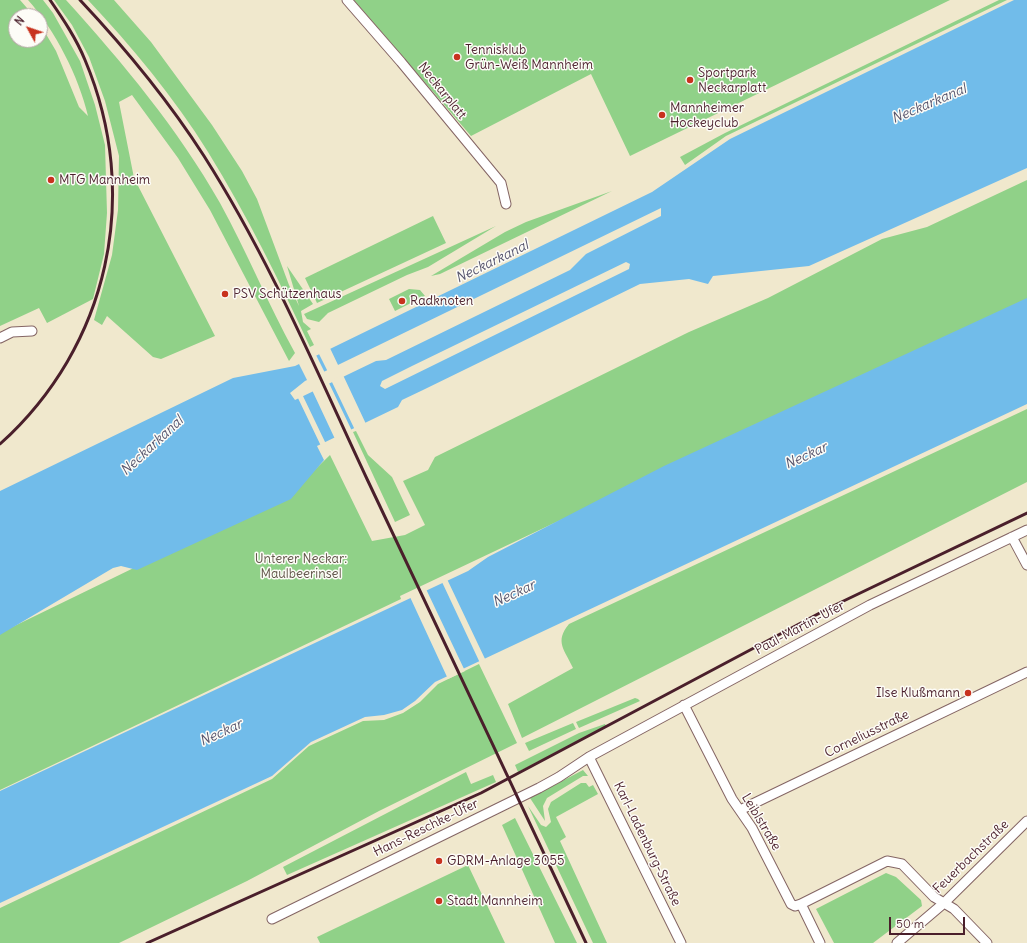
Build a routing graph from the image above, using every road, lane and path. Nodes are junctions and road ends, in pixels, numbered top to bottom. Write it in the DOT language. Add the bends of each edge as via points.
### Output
graph roads {
  1 [pos="347,0"];
  2 [pos="506,204"];
  3 [pos="32,331"];
  4 [pos="0,338"];
  5 [pos="1027,530"];
  6 [pos="1012,537"];
  7 [pos="1027,565"];
  8 [pos="1027,672"];
  9 [pos="684,705"];
  10 [pos="589,757"];
  11 [pos="740,810"];
  12 [pos="1027,821"];
  13 [pos="944,903"];
  14 [pos="801,904"];
  15 [pos="272,919"];
  16 [pos="681,943"];
  17 [pos="820,943"];
  18 [pos="897,943"];
  19 [pos="987,943"];
  1 -- 2 [label="street, Neckarplatt" via="387,44 501,183"];
  3 -- 4 [label="street" via="12,332"];
  5 -- 6 [label="street, Paul-Martin-Ufer"];
  6 -- 7 [label="street"];
  6 -- 9 [label="street, Paul-Martin-Ufer" via="870,605"];
  8 -- 11 [label="street, Corneliusstraße"];
  9 -- 10 [label="street, Paul-Martin-Ufer"];
  9 -- 11 [label="street, Leiblstraße"];
  10 -- 15 [label="street, Hans-Reschke-Ufer" via="539,788"];
  10 -- 16 [label="street, Karl-Ladenburg-Straße"];
  11 -- 14 [label="street, Leiblstraße" via="791,904"];
  12 -- 13 [label="street, Feuerbachstraße"];
  13 -- 14 [label="street" via="934,897 902,864 886,861"];
  13 -- 18 [label="street, Feuerbachstraße"];
  13 -- 19 [label="street" via="954,909"];
  14 -- 17 [label="street"];
}
